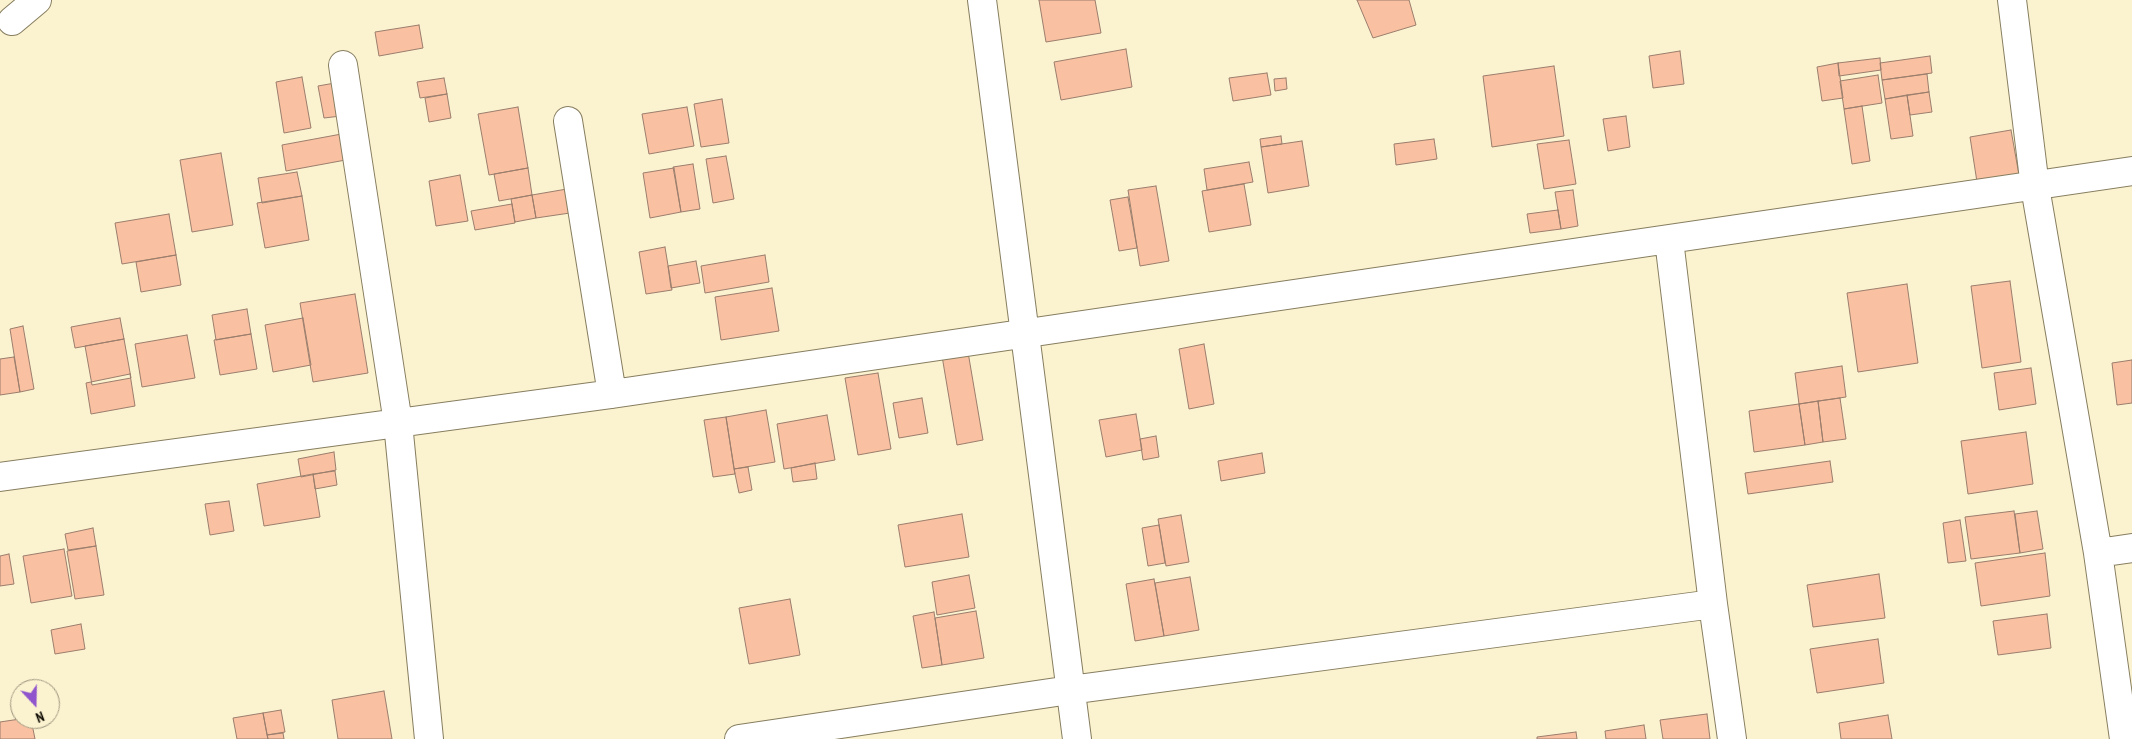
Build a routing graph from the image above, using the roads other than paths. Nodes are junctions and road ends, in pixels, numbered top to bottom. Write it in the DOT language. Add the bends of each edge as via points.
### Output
graph roads {
  1 [pos="37,0"];
  2 [pos="982,0"];
  3 [pos="2012,0"];
  4 [pos="12,21"];
  5 [pos="343,65"];
  6 [pos="568,121"];
  7 [pos="2132,171"];
  8 [pos="2035,186"];
  9 [pos="1669,240"];
  10 [pos="1026,333"];
  11 [pos="612,394"];
  12 [pos="398,423"];
  13 [pos="0,477"];
  14 [pos="2132,548"];
  15 [pos="2098,553"];
  16 [pos="1713,604"];
  17 [pos="1070,690"];
  18 [pos="429,739"];
  19 [pos="739,739"];
  20 [pos="1076,739"];
  21 [pos="1732,739"];
  22 [pos="2124,739"];
  1 -- 4 [label="street"];
  2 -- 10 [label="street"];
  3 -- 8 [label="street"];
  5 -- 12 [label="street"];
  6 -- 11 [label="street"];
  7 -- 8 [label="street"];
  8 -- 9 [label="street"];
  8 -- 15 [label="street"];
  9 -- 10 [label="street"];
  9 -- 16 [label="street"];
  10 -- 11 [label="street"];
  10 -- 17 [label="street"];
  11 -- 12 [label="street"];
  12 -- 13 [label="street"];
  12 -- 18 [label="street"];
  14 -- 15 [label="street"];
  15 -- 22 [label="street"];
  16 -- 17 [label="street"];
  16 -- 21 [label="street"];
  17 -- 19 [label="street"];
  17 -- 20 [label="street"];
}
